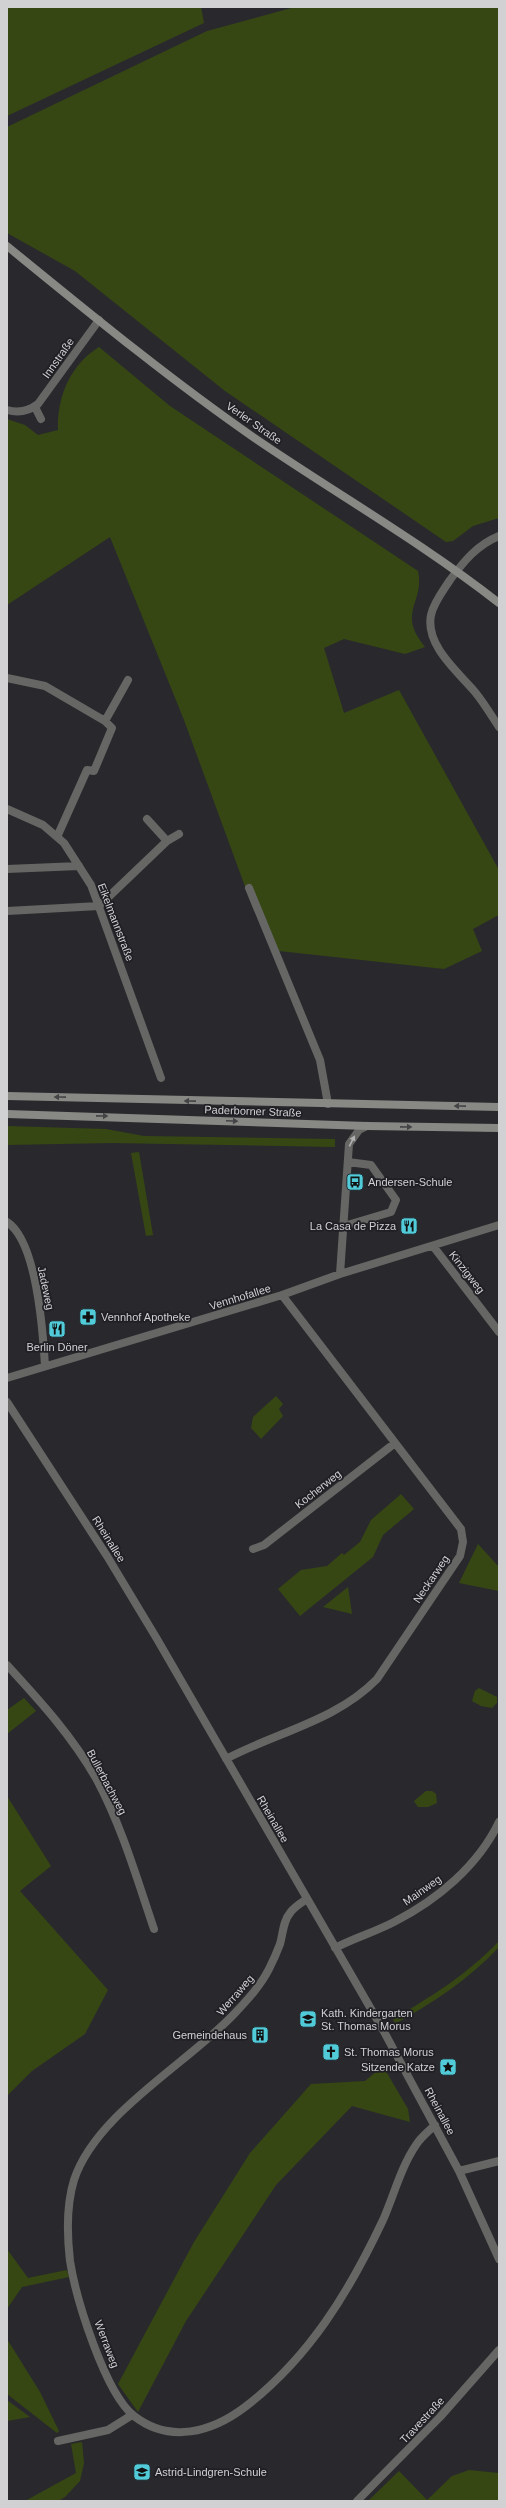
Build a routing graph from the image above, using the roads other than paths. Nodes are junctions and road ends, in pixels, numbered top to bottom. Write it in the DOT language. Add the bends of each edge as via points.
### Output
graph roads {
  1 [pos="7,246"];
  2 [pos="100,320"];
  3 [pos="34,407"];
  4 [pos="7,410"];
  5 [pos="41,419"];
  6 [pos="499,536"];
  7 [pos="456,572"];
  8 [pos="499,603"];
  9 [pos="7,678"];
  10 [pos="128,680"];
  11 [pos="105,721"];
  12 [pos="499,727"];
  13 [pos="7,809"];
  14 [pos="147,819"];
  15 [pos="179,834"];
  16 [pos="57,837"];
  17 [pos="167,841"];
  18 [pos="79,866"];
  19 [pos="7,869"];
  20 [pos="249,888"];
  21 [pos="99,906"];
  22 [pos="7,911"];
  23 [pos="161,1078"];
  24 [pos="7,1096"];
  25 [pos="328,1104"];
  26 [pos="499,1107"];
  27 [pos="7,1114"];
  28 [pos="367,1126"];
  29 [pos="499,1128"];
  30 [pos="348,1162"];
  31 [pos="7,1222"];
  32 [pos="499,1225"];
  33 [pos="344,1226"];
  34 [pos="433,1246"];
  35 [pos="340,1274"];
  36 [pos="282,1295"];
  37 [pos="499,1332"];
  38 [pos="46,1366"];
  39 [pos="7,1378"];
  40 [pos="7,1402"];
  41 [pos="395,1443"];
  42 [pos="253,1549"];
  43 [pos="7,1665"];
  44 [pos="226,1759"];
  45 [pos="499,1822"];
  46 [pos="307,1899"];
  47 [pos="154,1928"];
  48 [pos="335,1948"];
  49 [pos="435,2125"];
  50 [pos="499,2161"];
  51 [pos="459,2171"];
  52 [pos="499,2259"];
  53 [pos="499,2350"];
  54 [pos="132,2415"];
  55 [pos="58,2441"];
  56 [pos="357,2501"];
  1 -- 2 [label="main road, Verler Straße"];
  2 -- 3 [label="street, Innstraße" via="43,399"];
  2 -- 7 [label="main road, Verler Straße" via="223,416"];
  3 -- 4 [label="street" via="14,412"];
  3 -- 5 [label="street"];
  6 -- 7 [label="street" via="474,551"];
  7 -- 8 [label="main road, Verler Straße"];
  7 -- 12 [label="street" via="436,602 431,616 432,633 440,651 476,693"];
  9 -- 11 [label="street" via="46,686"];
  10 -- 11 [label="street"];
  11 -- 16 [label="street" via="112,728 94,771 87,770"];
  13 -- 16 [label="street, Eikelmannstraße" via="43,825"];
  14 -- 17 [label="street"];
  15 -- 17 [label="street"];
  16 -- 18 [label="street, Eikelmannstraße"];
  17 -- 21 [label="street"];
  18 -- 19 [label="street"];
  18 -- 21 [label="street, Eikelmannstraße"];
  20 -- 25 [label="street" via="320,1060"];
  21 -- 22 [label="street"];
  21 -- 23 [label="street, Eikelmannstraße"];
  25 -- 24 [label="main road, Paderborner Straße, one-way"];
  26 -- 25 [label="main road, Paderborner Straße, one-way"];
  27 -- 28 [label="main road, Paderborner Straße, one-way"];
  28 -- 29 [label="main road, Paderborner Straße, one-way"];
  30 -- 28 [label="street, one-way" via="349,1144 359,1130"];
  30 -- 33 [label="street"];
  30 -- 33 [label="street" via="371,1165 396,1200 391,1212"];
  31 -- 38 [label="street, Jadeweg" via="15,1228 22,1240 33,1275"];
  32 -- 34 [label="street, Vennhofallee"];
  33 -- 35 [label="street"];
  34 -- 35 [label="street, Vennhofallee"];
  34 -- 37 [label="street, Kinzigweg"];
  35 -- 36 [label="street, Vennhofallee"];
  36 -- 38 [label="street, Vennhofallee"];
  36 -- 41 [label="street, Neckarweg"];
  38 -- 39 [label="street, Vennhofallee"];
  40 -- 44 [label="street, Rheinallee" via="107,1556"];
  41 -- 42 [label="street, Kocherweg" via="264,1545"];
  41 -- 44 [label="street, Neckarweg" via="461,1529 463,1542 460,1556 369,1688 332,1712"];
  43 -- 47 [label="street, Bullerbachweg" via="59,1723 97,1781 116,1822"];
  44 -- 46 [label="street, Rheinallee"];
  45 -- 48 [label="street, Mainweg" via="471,1864 440,1892 394,1922"];
  46 -- 48 [label="street, Rheinallee"];
  46 -- 54 [label="street, Werraweg" via="288,1914 280,1943 268,1971 248,1998 208,2039 123,2111 95,2142 74,2180 68,2205 73,2273 86,2324 97,2353 115,2390"];
  48 -- 49 [label="street, Rheinallee"];
  49 -- 51 [label="street, Rheinallee"];
  49 -- 54 [label="street, Werraweg" via="422,2138 411,2155 383,2219 335,2310 302,2354 272,2385 234,2415 194,2432 171,2433 151,2426"];
  50 -- 51 [label="street"];
  51 -- 52 [label="street, Rheinallee"];
  53 -- 56 [label="street, Travestraße" via="440,2417"];
  54 -- 55 [label="street" via="108,2430"];
}
